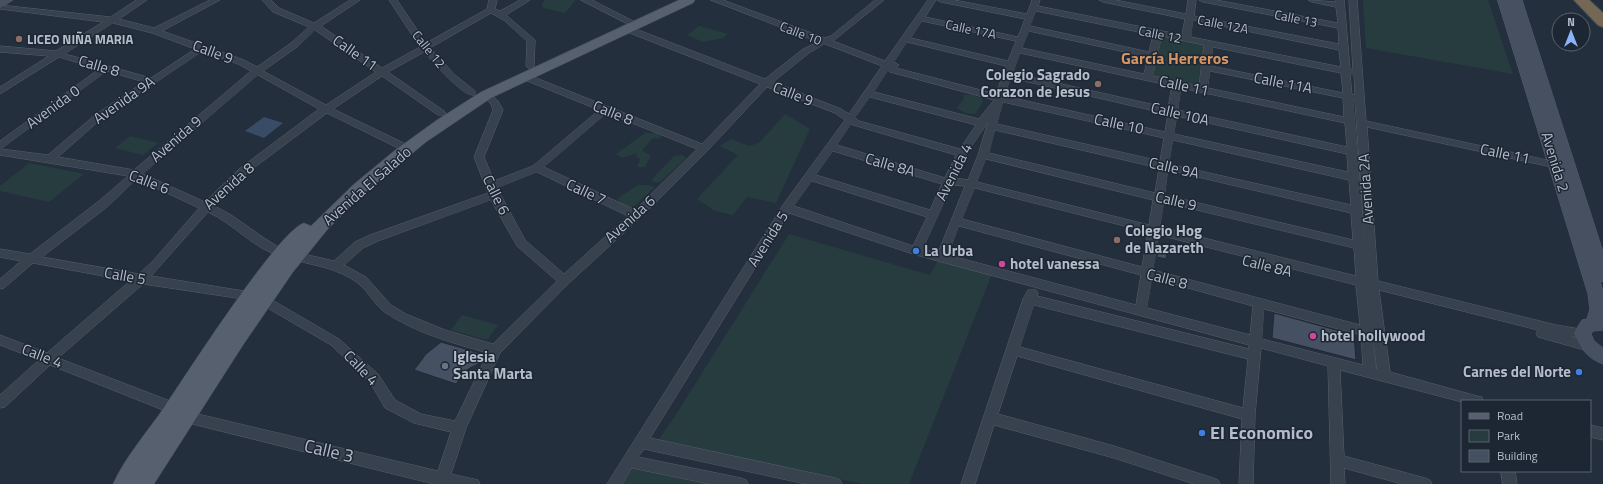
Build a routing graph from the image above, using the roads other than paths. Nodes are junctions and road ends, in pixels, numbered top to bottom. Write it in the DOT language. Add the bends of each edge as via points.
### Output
graph roads {
  1 [pos="7,0"];
  2 [pos="142,0"];
  3 [pos="216,0"];
  4 [pos="266,0"];
  5 [pos="356,0"];
  6 [pos="392,0"];
  7 [pos="493,0"];
  8 [pos="526,0"];
  9 [pos="585,0"];
  10 [pos="669,0"];
  11 [pos="689,0"];
  12 [pos="715,0"];
  13 [pos="880,0"];
  14 [pos="932,0"];
  15 [pos="941,0"];
  16 [pos="1103,0"];
  17 [pos="1192,0"];
  18 [pos="1203,0"];
  19 [pos="1312,0"];
  20 [pos="1353,0"];
  21 [pos="1504,0"];
  22 [pos="1516,0"];
  23 [pos="1583,1"];
  24 [pos="1340,3"];
  25 [pos="1035,4"];
  26 [pos="0,6"];
  27 [pos="491,10"];
  28 [pos="501,14"];
  29 [pos="1603,14"];
  30 [pos="1030,17"];
  31 [pos="1190,17"];
  32 [pos="920,18"];
  33 [pos="112,20"];
  34 [pos="1603,22"];
  35 [pos="627,25"];
  36 [pos="315,26"];
  37 [pos="1342,26"];
  38 [pos="1026,28"];
  39 [pos="155,31"];
  40 [pos="1158,33"];
  41 [pos="906,39"];
  42 [pos="1186,39"];
  43 [pos="1022,40"];
  44 [pos="824,42"];
  45 [pos="1209,43"];
  46 [pos="202,48"];
  47 [pos="425,48"];
  48 [pos="1344,48"];
  49 [pos="0,49"];
  50 [pos="1018,50"];
  51 [pos="57,54"];
  52 [pos="1153,55"];
  53 [pos="888,65"];
  54 [pos="1012,65"];
  55 [pos="106,68"];
  56 [pos="1206,68"];
  57 [pos="1346,70"];
  58 [pos="257,71"];
  59 [pos="527,71"];
  60 [pos="382,72"];
  61 [pos="1358,73"];
  62 [pos="1008,75"];
  63 [pos="1148,78"];
  64 [pos="151,81"];
  65 [pos="765,84"];
  66 [pos="1178,84"];
  67 [pos="1203,90"];
  68 [pos="0,91"];
  69 [pos="868,93"];
  70 [pos="479,94"];
  71 [pos="1000,95"];
  72 [pos="1347,96"];
  73 [pos="1360,99"];
  74 [pos="326,109"];
  75 [pos="604,110"];
  76 [pos="1173,112"];
  77 [pos="441,113"];
  78 [pos="851,118"];
  79 [pos="1349,121"];
  80 [pos="981,123"];
  81 [pos="1361,123"];
  82 [pos="992,126"];
  83 [pos="1169,135"];
  84 [pos="0,146"];
  85 [pos="405,147"];
  86 [pos="831,147"];
  87 [pos="704,148"];
  88 [pos="0,152"];
  89 [pos="1352,152"];
  90 [pos="962,153"];
  91 [pos="983,155"];
  92 [pos="50,158"];
  93 [pos="1556,165"];
  94 [pos="1164,166"];
  95 [pos="537,168"];
  96 [pos="135,174"];
  97 [pos="1353,177"];
  98 [pos="810,178"];
  99 [pos="948,182"];
  100 [pos="970,187"];
  101 [pos="492,191"];
  102 [pos="1159,197"];
  103 [pos="206,207"];
  104 [pos="787,208"];
  105 [pos="1356,210"];
  106 [pos="636,215"];
  107 [pos="933,215"];
  108 [pos="955,221"];
  109 [pos="1153,233"];
  110 [pos="1359,245"];
  111 [pos="1370,248"];
  112 [pos="916,251"];
  113 [pos="0,253"];
  114 [pos="289,255"];
  115 [pos="941,258"];
  116 [pos="30,260"];
  117 [pos="337,265"];
  118 [pos="1147,274"];
  119 [pos="1603,276"];
  120 [pos="141,280"];
  121 [pos="564,280"];
  122 [pos="1035,283"];
  123 [pos="0,285"];
  124 [pos="1368,288"];
  125 [pos="256,298"];
  126 [pos="1029,299"];
  127 [pos="1260,304"];
  128 [pos="1141,311"];
  129 [pos="1366,331"];
  130 [pos="1379,334"];
  131 [pos="0,340"];
  132 [pos="1256,342"];
  133 [pos="1596,343"];
  134 [pos="495,350"];
  135 [pos="1013,350"];
  136 [pos="1255,356"];
  137 [pos="49,359"];
  138 [pos="1334,363"];
  139 [pos="1370,373"];
  140 [pos="1384,376"];
  141 [pos="1473,400"];
  142 [pos="0,403"];
  143 [pos="179,412"];
  144 [pos="1249,415"];
  145 [pos="990,418"];
  146 [pos="459,428"];
  147 [pos="1591,431"];
  148 [pos="1603,434"];
  149 [pos="640,442"];
  150 [pos="1336,460"];
  151 [pos="628,461"];
  152 [pos="1508,472"];
  153 [pos="443,481"];
  154 [pos="124,484"];
  155 [pos="142,484"];
  156 [pos="473,484"];
  157 [pos="614,484"];
  158 [pos="741,484"];
  159 [pos="835,484"];
  160 [pos="968,484"];
  161 [pos="1213,484"];
  162 [pos="1246,484"];
  163 [pos="1338,484"];
  164 [pos="1425,484"];
  165 [pos="1510,484"];
  1 -- 26 [label="street"];
  2 -- 33 [label="street"];
  3 -- 39 [label="street"];
  4 -- 36 [label="street, Calle 11" via="276,10"];
  5 -- 36 [label="street, Avenida 9"];
  6 -- 47 [label="street, Calle 12"];
  7 -- 27 [label="street"];
  8 -- 28 [label="street"];
  9 -- 35 [label="street, Calle 9"];
  10 -- 35 [label="main road, Avenida El Salado"];
  11 -- 35 [label="main road, Avenida El Salado"];
  12 -- 44 [label="street, Calle 10"];
  13 -- 44 [label="street, Avenida 6" via="834,38"];
  14 -- 32 [label="street, Avenida 5"];
  15 -- 30 [label="street"];
  16 -- 31 [label="street, Calle 12A"];
  17 -- 31 [label="street"];
  18 -- 37 [label="street, Calle 13"];
  19 -- 24 [label="street"];
  20 -- 61 [label="street, Avenida 2A"];
  21 -- 93 [label="street, Avenida 2"];
  22 -- 119 [label="street, Avenida 2"];
  23 -- 29 [label="highway"];
  23 -- 34 [label="highway"];
  24 -- 37 [label="street, Avenida 2A"];
  25 -- 30 [label="street, Avenida 4"];
  25 -- 40 [label="street, Calle 12"];
  26 -- 33 [label="street, Calle 9"];
  27 -- 28 [label="street"];
  27 -- 47 [label="street, Avenida 8"];
  28 -- 59 [label="street" via="531,40"];
  30 -- 38 [label="street, Avenida 4"];
  31 -- 42 [label="street"];
  31 -- 48 [label="street, Calle 12A"];
  32 -- 41 [label="street, Avenida 5"];
  32 -- 43 [label="street, Calle 17A"];
  33 -- 39 [label="street, Calle 9"];
  33 -- 51 [label="street"];
  35 -- 59 [label="main road, Avenida El Salado"];
  35 -- 65 [label="street, Calle 9"];
  36 -- 58 [label="street, Avenida 9" via="294,45"];
  36 -- 60 [label="street, Calle 11"];
  37 -- 48 [label="street, Avenida 2A"];
  38 -- 43 [label="street, Avenida 4"];
  38 -- 52 [label="street"];
  39 -- 46 [label="street, Calle 9"];
  40 -- 42 [label="street, Calle 12"];
  40 -- 52 [label="street"];
  41 -- 53 [label="street, Avenida 5"];
  41 -- 54 [label="street"];
  42 -- 45 [label="street, Calle 12"];
  43 -- 50 [label="street, Avenida 4"];
  44 -- 53 [label="street, Calle 10"];
  44 -- 65 [label="street, Avenida 6" via="806,51"];
  45 -- 56 [label="street"];
  45 -- 57 [label="street, Calle 12"];
  46 -- 58 [label="street, Calle 9" via="224,55"];
  46 -- 64 [label="street, Avenida 9A"];
  47 -- 60 [label="street, Avenida 8"];
  47 -- 70 [label="street, Calle 12" via="452,77"];
  48 -- 57 [label="street, Avenida 2A"];
  49 -- 51 [label="street, Calle 8"];
  50 -- 54 [label="street, Avenida 4"];
  50 -- 63 [label="street, Calle 11"];
  51 -- 55 [label="street, Calle 8"];
  51 -- 68 [label="street"];
  52 -- 63 [label="street"];
  53 -- 69 [label="street, Avenida 5"];
  53 -- 71 [label="street, Calle 10" via="894,70"];
  54 -- 62 [label="street, Avenida 4"];
  55 -- 64 [label="street, Calle 8"];
  55 -- 84 [label="street, Avenida 0"];
  56 -- 67 [label="street"];
  56 -- 72 [label="street, Calle 11A"];
  57 -- 61 [label="street, Calle 12"];
  57 -- 72 [label="street, Avenida 2A"];
  58 -- 74 [label="street, Calle 9"];
  58 -- 96 [label="street, Avenida 9"];
  59 -- 70 [label="main road, Avenida El Salado"];
  59 -- 75 [label="street, Calle 8"];
  60 -- 74 [label="street, Avenida 8"];
  60 -- 77 [label="street, Calle 11"];
  61 -- 73 [label="street, Avenida 2A"];
  62 -- 71 [label="street, Avenida 4"];
  62 -- 76 [label="street, Calle 10A"];
  63 -- 66 [label="street, Calle 11"];
  64 -- 92 [label="street, Avenida 9A" via="98,117"];
  65 -- 78 [label="street, Calle 9"];
  65 -- 87 [label="street, Avenida 6"];
  66 -- 67 [label="street, Calle 11"];
  66 -- 76 [label="street"];
  67 -- 79 [label="street, Calle 11"];
  69 -- 78 [label="street, Avenida 5"];
  69 -- 80 [label="street"];
  70 -- 77 [label="main road, Avenida El Salado"];
  70 -- 85 [label="main road, Avenida El Salado" via="458,112"];
  70 -- 101 [label="street, Calle 6" via="495,103 498,110 479,157"];
  71 -- 80 [label="street, Avenida 4"];
  71 -- 82 [label="street, Avenida 4"];
  71 -- 83 [label="street, Calle 10"];
  72 -- 73 [label="street, Calle 11A"];
  72 -- 79 [label="street, Avenida 2A"];
  73 -- 81 [label="street, Avenida 2A"];
  74 -- 85 [label="street, Calle 9"];
  74 -- 103 [label="street, Avenida 8" via="244,171"];
  75 -- 87 [label="street, Calle 8"];
  75 -- 95 [label="street"];
  76 -- 83 [label="street"];
  76 -- 89 [label="street, Calle 10A"];
  77 -- 85 [label="main road, Avenida El Salado"];
  78 -- 86 [label="street, Avenida 5"];
  78 -- 90 [label="street, Calle 9" via="856,122"];
  79 -- 89 [label="street, Avenida 2A"];
  80 -- 90 [label="street, Avenida 4"];
  81 -- 93 [label="street, Calle 11"];
  81 -- 111 [label="street, Avenida 2A"];
  82 -- 91 [label="street, Avenida 4"];
  82 -- 94 [label="street, Calle 9A"];
  83 -- 94 [label="street"];
  83 -- 97 [label="street, Calle 10"];
  85 -- 114 [label="main road, Avenida El Salado" via="330,203"];
  86 -- 98 [label="street, Avenida 5"];
  86 -- 99 [label="street, Calle 8A"];
  87 -- 106 [label="street, Avenida 6"];
  88 -- 92 [label="street, Calle 6"];
  89 -- 97 [label="street, Avenida 2A"];
  90 -- 99 [label="street, Avenida 4"];
  91 -- 100 [label="street, Avenida 4"];
  91 -- 102 [label="street, Calle 9"];
  92 -- 96 [label="street, Calle 6"];
  93 -- 133 [label="street, Avenida 2" via="1596,294"];
  94 -- 102 [label="street"];
  94 -- 105 [label="street, Calle 9A"];
  95 -- 101 [label="street"];
  95 -- 106 [label="street, Calle 7"];
  96 -- 103 [label="street, Calle 6"];
  96 -- 116 [label="street, Avenida 9" via="104,204"];
  97 -- 105 [label="street, Avenida 2A"];
  98 -- 104 [label="street, Avenida 5"];
  98 -- 107 [label="street"];
  99 -- 100 [label="street, Calle 8A" via="955,187"];
  99 -- 107 [label="street, Avenida 4"];
  100 -- 108 [label="street, Avenida 4"];
  100 -- 109 [label="street, Calle 8A"];
  101 -- 117 [label="street" via="359,245"];
  101 -- 121 [label="street, Calle 6" via="521,243"];
  102 -- 109 [label="street"];
  102 -- 110 [label="street, Calle 9"];
  103 -- 114 [label="street, Calle 6" via="225,215 268,247"];
  103 -- 120 [label="street, Avenida 8"];
  104 -- 112 [label="street"];
  104 -- 149 [label="street, Avenida 5"];
  105 -- 110 [label="street, Avenida 2A"];
  106 -- 121 [label="street, Avenida 6"];
  107 -- 112 [label="street, Avenida 4"];
  108 -- 115 [label="street, Avenida 4"];
  108 -- 118 [label="street, Calle 8"];
  109 -- 118 [label="street"];
  109 -- 124 [label="street, Calle 8A"];
  110 -- 111 [label="street, Calle 9"];
  110 -- 124 [label="street, Avenida 2A"];
  111 -- 124 [label="street, Avenida 2A"];
  112 -- 115 [label="street"];
  113 -- 116 [label="street, Calle 5"];
  114 -- 117 [label="street"];
  114 -- 125 [label="main road, Avenida El Salado"];
  115 -- 122 [label="street"];
  116 -- 120 [label="street, Calle 5"];
  116 -- 123 [label="street, Avenida 9"];
  117 -- 134 [label="street" via="354,274 371,288 388,310 438,334"];
  118 -- 127 [label="street, Calle 8"];
  118 -- 128 [label="street"];
  120 -- 125 [label="street, Calle 5"];
  120 -- 137 [label="street, Avenida 8"];
  121 -- 134 [label="street, Avenida 6"];
  122 -- 126 [label="street"];
  122 -- 128 [label="street"];
  124 -- 129 [label="street, Avenida 2A"];
  124 -- 130 [label="street, Avenida 2A"];
  124 -- 133 [label="street, Calle 8A"];
  125 -- 143 [label="main road, Avenida El Salado"];
  125 -- 146 [label="street, Calle 4" via="335,342 374,378 390,404 419,419"];
  126 -- 135 [label="street"];
  126 -- 136 [label="street"];
  127 -- 129 [label="street, Calle 8"];
  127 -- 132 [label="street"];
  128 -- 132 [label="street"];
  129 -- 130 [label="street, Calle 8"];
  129 -- 139 [label="street, Avenida 2A"];
  130 -- 140 [label="street, Avenida 2A"];
  131 -- 137 [label="street, Calle 4"];
  132 -- 136 [label="street"];
  132 -- 138 [label="street"];
  134 -- 146 [label="street, Avenida 6"];
  135 -- 144 [label="street"];
  135 -- 145 [label="street"];
  136 -- 144 [label="street"];
  137 -- 142 [label="street, Avenida 8"];
  137 -- 143 [label="street, Calle 4"];
  138 -- 139 [label="street"];
  138 -- 150 [label="street"];
  139 -- 140 [label="street"];
  140 -- 141 [label="street"];
  143 -- 153 [label="street, Calle 3"];
  143 -- 154 [label="main road, Avenida El Salado"];
  143 -- 155 [label="main road, Avenida El Salado"];
  144 -- 162 [label="street"];
  145 -- 160 [label="street"];
  145 -- 161 [label="street" via="1114,452"];
  146 -- 153 [label="street, Avenida 6"];
  147 -- 148 [label="street"];
  149 -- 151 [label="street, Avenida 5"];
  149 -- 159 [label="street"];
  150 -- 163 [label="street"];
  150 -- 164 [label="street"];
  151 -- 157 [label="street, Avenida 5"];
  151 -- 158 [label="street"];
  152 -- 165 [label="street"];
  153 -- 156 [label="street, Calle 3"];
}
